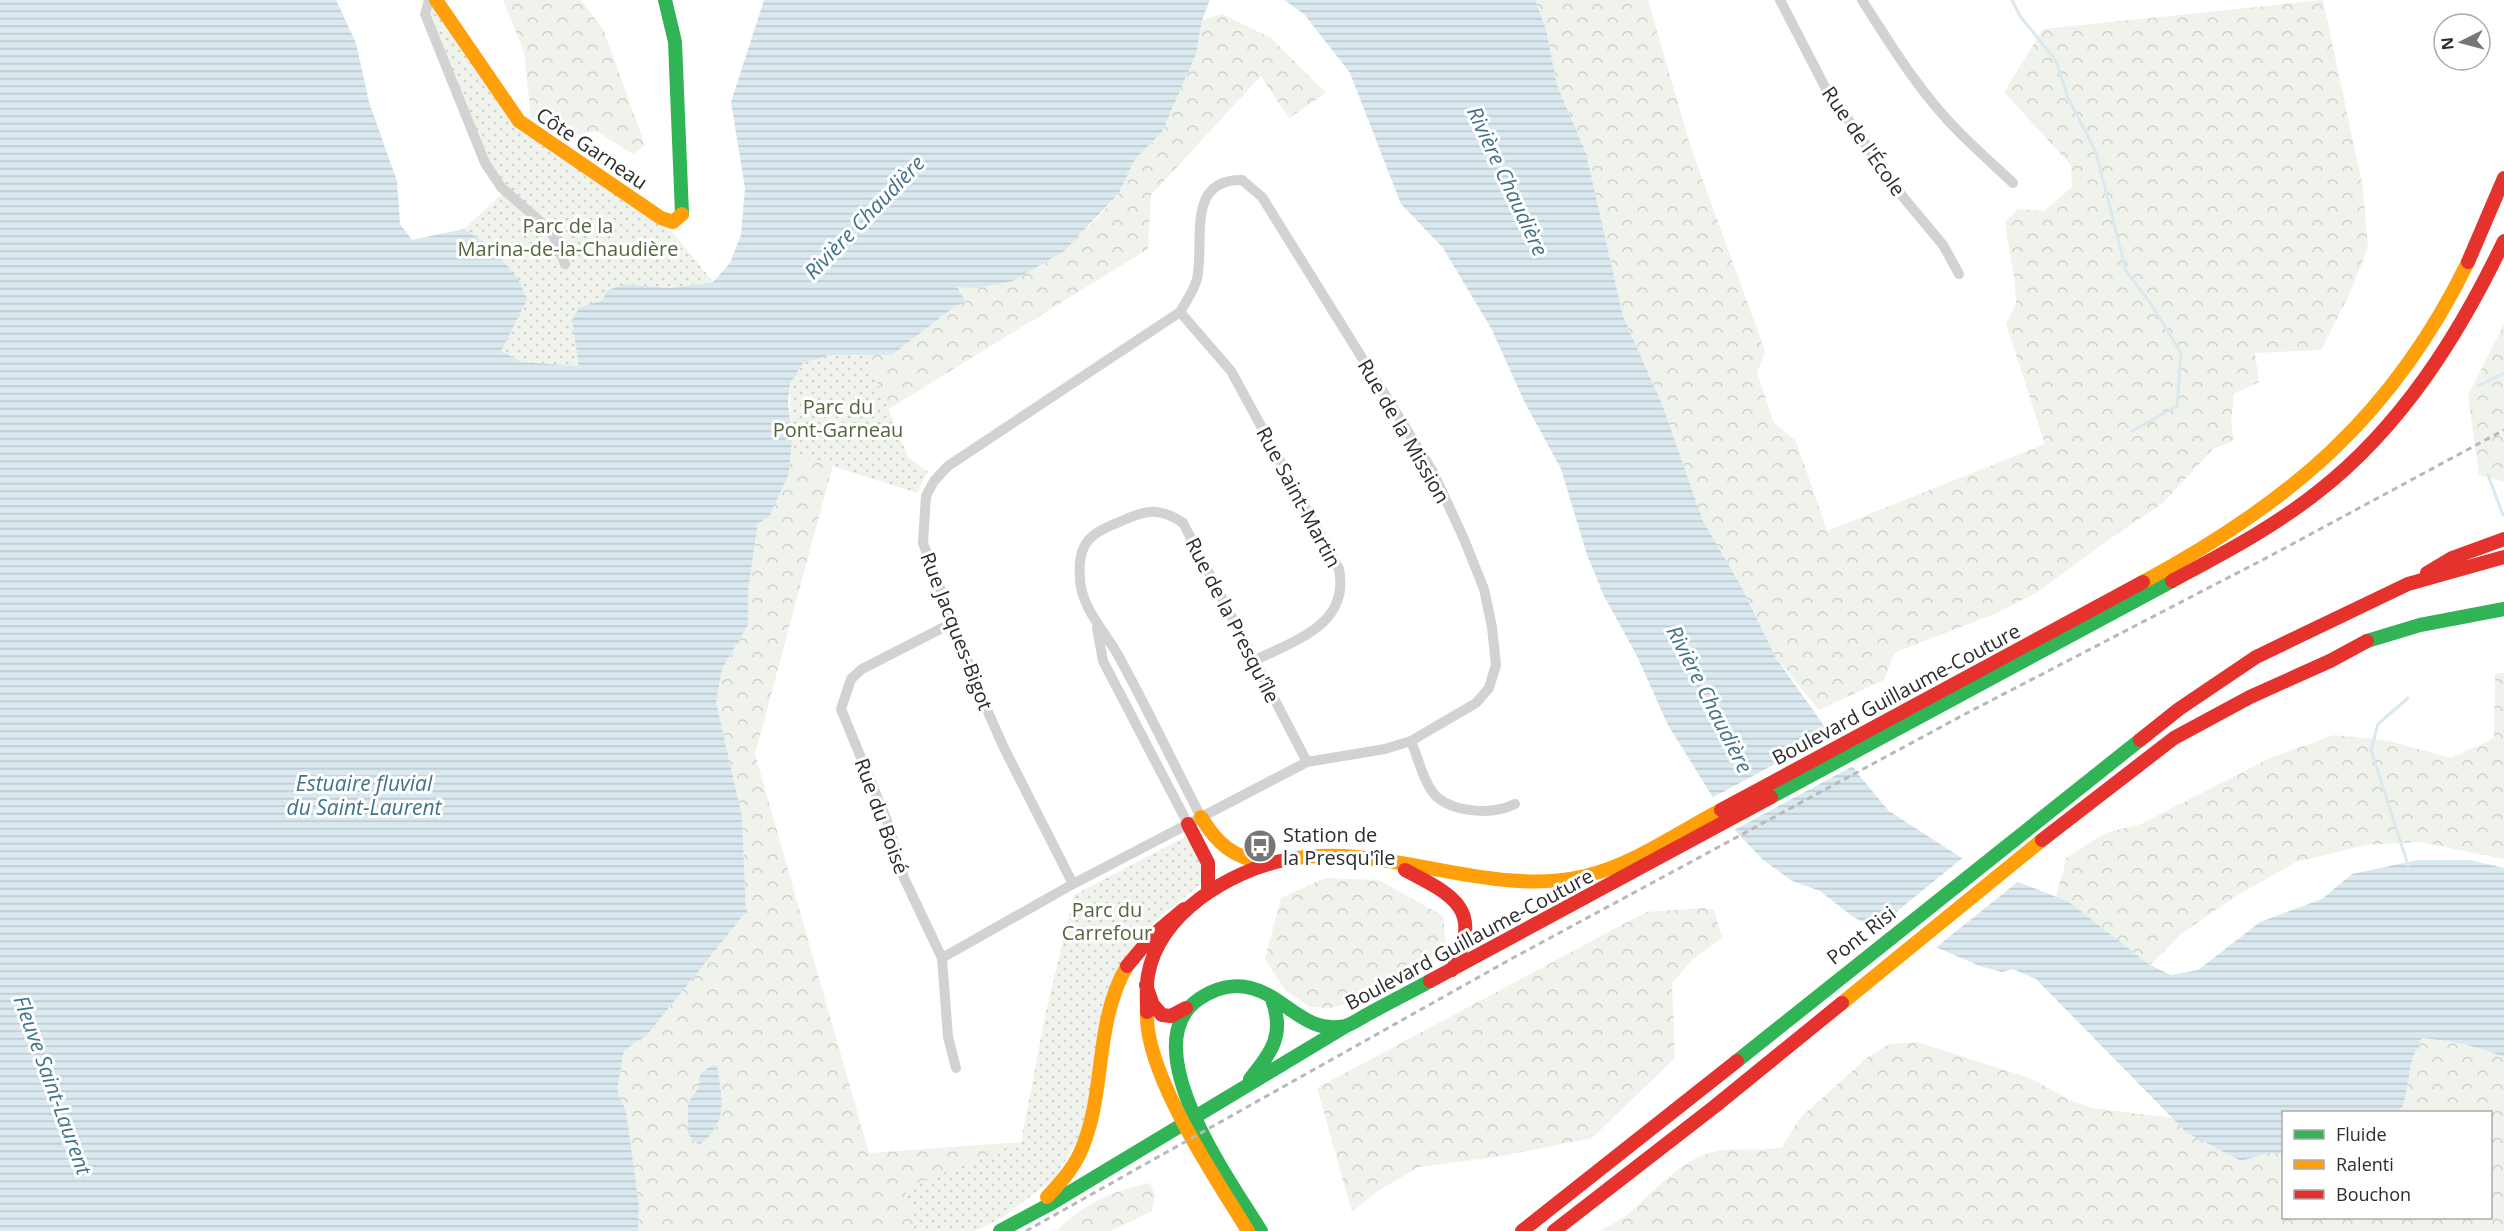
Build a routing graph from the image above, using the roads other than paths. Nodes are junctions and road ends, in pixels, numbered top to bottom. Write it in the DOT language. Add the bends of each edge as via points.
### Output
graph roads {
  1 [pos="429,0"];
  2 [pos="436,0"];
  3 [pos="665,0"];
  4 [pos="1780,0"];
  5 [pos="1863,0"];
  6 [pos="2504,178"];
  7 [pos="2013,183"];
  8 [pos="2504,241"];
  9 [pos="565,264"];
  10 [pos="1959,274"];
  11 [pos="1180,312"];
  12 [pos="2504,539"];
  13 [pos="2504,557"];
  14 [pos="2408,584"];
  15 [pos="2504,609"];
  16 [pos="954,621"];
  17 [pos="2504,622"];
  18 [pos="1096,624"];
  19 [pos="1254,661"];
  20 [pos="2330,661"];
  21 [pos="1927,708"];
  22 [pos="1411,741"];
  23 [pos="1307,762"];
  24 [pos="1515,804"];
  25 [pos="1195,820"];
  26 [pos="1388,861"];
  27 [pos="1265,863"];
  28 [pos="1073,884"];
  29 [pos="1208,892"];
  30 [pos="1184,909"];
  31 [pos="942,958"];
  32 [pos="1451,972"];
  33 [pos="1146,985"];
  34 [pos="1272,999"];
  35 [pos="1186,1008"];
  36 [pos="1346,1026"];
  37 [pos="956,1068"];
  38 [pos="1245,1086"];
  39 [pos="1014,1223"];
  40 [pos="1000,1231"];
  41 [pos="1248,1231"];
  42 [pos="1261,1231"];
  43 [pos="1522,1231"];
  44 [pos="1554,1231"];
  1 -- 9 [label="street" via="424,14 485,163 501,187 552,232"];
  2 -- 3 [label="main road, Côte Garneau" via="519,121 668,222 682,216 675,42"];
  4 -- 10 [label="street, Rue de l'École" via="1825,87 1943,245"];
  5 -- 7 [label="street" via="1895,52 1934,103 1960,134"];
  6 -- 21 [label="main road, Boulevard Guillaume-Couture" via="2472,256 2418,354 2336,452 2284,496 2226,536"];
  8 -- 21 [label="main road, Boulevard Guillaume-Couture" via="2461,324 2410,399 2322,489 2233,548"];
  11 -- 16 [label="street, Rue Jacques-Bigot" via="948,466 934,481 926,496 923,543"];
  11 -- 19 [label="street, Rue Saint-Martin" via="1231,370 1339,569 1342,584 1336,609 1305,634"];
  11 -- 22 [label="street, Rue de la Mission" via="1197,280 1204,199 1212,188 1228,180 1242,180 1263,197 1433,472 1484,589 1496,665 1489,688 1476,703"];
  12 -- 14 [label="main road" via="2452,558"];
  13 -- 14 [label="main road"];
  14 -- 43 [label="main road, Pont Risi" via="2256,657 2179,709"];
  15 -- 20 [label="main road" via="2441,620 2366,640"];
  16 -- 28 [label="street, Rue Jacques-Bigot" via="1004,748"];
  16 -- 31 [label="street, Rue du Boisé" via="862,669 851,679 842,709 884,811 904,878"];
  17 -- 20 [label="main road" via="2446,631"];
  18 -- 19 [label="street, Rue de la Presqu'île" via="1082,592 1080,568 1084,547 1094,534 1141,512 1165,512 1183,523"];
  18 -- 25 [label="street, Rue de la Presqu'île" via="1117,653"];
  18 -- 25 [label="street, Rue de la Presqu'île" via="1102,661"];
  19 -- 23 [label="street, Rue de la Presqu'île"];
  20 -- 44 [label="main road, Pont Risi" via="2250,696 2174,738"];
  21 -- 26 [label="main road, Boulevard Guillaume-Couture" via="1610,869 1565,881 1512,882"];
  21 -- 32 [label="main road, Boulevard Guillaume-Couture"];
  22 -- 23 [label="street, Rue de la Mission"];
  22 -- 24 [label="street" via="1437,796 1482,811"];
  23 -- 25 [label="street, Rue de la Mission"];
  25 -- 27 [label="main road" via="1220,848 1233,856"];
  25 -- 28 [label="street, Rue de la Mission"];
  25 -- 29 [label="main road" via="1211,871"];
  26 -- 27 [label="main road, Boulevard Guillaume-Couture" via="1327,855"];
  26 -- 32 [label="main road" via="1449,895 1462,909 1467,938"];
  27 -- 29 [label="main road, Boulevard Guillaume-Couture"];
  28 -- 31 [label="street, Rue de la Mission"];
  29 -- 30 [label="main road, Boulevard Guillaume-Couture"];
  30 -- 33 [label="main road" via="1153,952"];
  30 -- 39 [label="main road, Boulevard Guillaume-Couture" via="1146,941 1116,989 1101,1040 1086,1143 1074,1167 1062,1185"];
  31 -- 37 [label="street, Rue du Boisé" via="948,1037"];
  32 -- 36 [label="main road, Boulevard Guillaume-Couture"];
  33 -- 35 [label="main road" via="1153,1005 1162,1015 1172,1016"];
  33 -- 41 [label="main road" via="1147,1033 1160,1072"];
  34 -- 35 [label="main road" via="1250,987 1229,986 1206,993"];
  34 -- 36 [label="main road" via="1309,1024"];
  34 -- 38 [label="main road" via="1279,1032 1274,1046"];
  35 -- 42 [label="main road" via="1174,1039 1176,1070 1212,1148"];
  36 -- 38 [label="main road, Boulevard Guillaume-Couture"];
  38 -- 39 [label="main road, Boulevard Guillaume-Couture"];
  39 -- 40 [label="main road, Boulevard Guillaume-Couture"];
}
